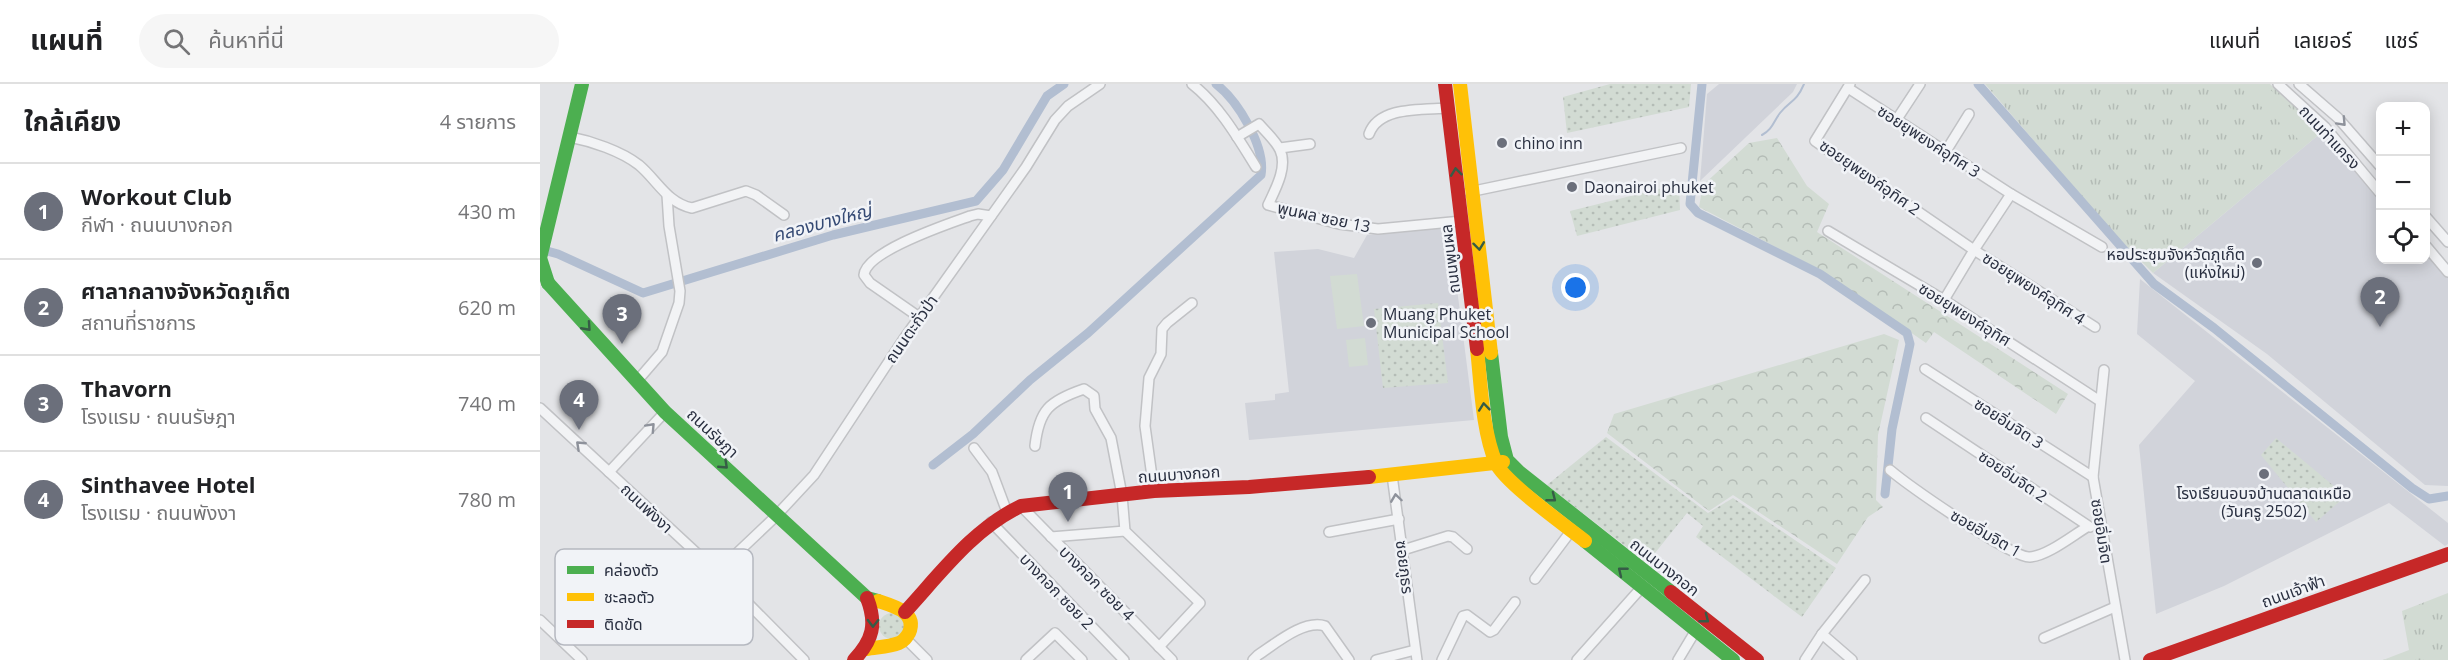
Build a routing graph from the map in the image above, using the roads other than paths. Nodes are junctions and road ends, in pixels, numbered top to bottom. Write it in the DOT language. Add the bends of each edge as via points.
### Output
graph roads {
  1 [pos="573,84"];
  2 [pos="582,84"];
  3 [pos="1100,84"];
  4 [pos="1192,84"];
  5 [pos="1445,84"];
  6 [pos="1460,84"];
  7 [pos="1920,84"];
  8 [pos="2278,84"];
  9 [pos="2300,85"];
  10 [pos="1849,86"];
  11 [pos="2291,96"];
  12 [pos="1448,108"];
  13 [pos="1969,114"];
  14 [pos="1897,119"];
  15 [pos="1240,134"];
  16 [pos="1369,135"];
  17 [pos="566,136"];
  18 [pos="1310,144"];
  19 [pos="1280,148"];
  20 [pos="1681,148"];
  21 [pos="1946,152"];
  22 [pos="2376,161"];
  23 [pos="1256,167"];
  24 [pos="2376,188"];
  25 [pos="1465,192"];
  26 [pos="2011,194"];
  27 [pos="667,195"];
  28 [pos="784,215"];
  29 [pos="991,216"];
  30 [pos="1462,221"];
  31 [pos="2430,222"];
  32 [pos="1828,231"];
  33 [pos="543,234"];
  34 [pos="2448,242"];
  35 [pos="2102,247"];
  36 [pos="1974,250"];
  37 [pos="2430,251"];
  38 [pos="540,258"];
  39 [pos="2448,272"];
  40 [pos="544,281"];
  41 [pos="1944,300"];
  42 [pos="1192,303"];
  43 [pos="919,317"];
  44 [pos="2095,327"];
  45 [pos="1925,369"];
  46 [pos="2104,370"];
  47 [pos="637,381"];
  48 [pos="2100,401"];
  49 [pos="540,408"];
  50 [pos="665,412"];
  51 [pos="1926,418"];
  52 [pos="1035,446"];
  53 [pos="974,447"];
  54 [pos="1502,462"];
  55 [pos="1890,470"];
  56 [pos="609,472"];
  57 [pos="1392,475"];
  58 [pos="2093,477"];
  59 [pos="1154,491"];
  60 [pos="1122,495"];
  61 [pos="1021,507"];
  62 [pos="1006,512"];
  63 [pos="777,515"];
  64 [pos="1399,519"];
  65 [pos="990,522"];
  66 [pos="2087,527"];
  67 [pos="2102,527"];
  68 [pos="1125,531"];
  69 [pos="1571,531"];
  70 [pos="1329,532"];
  71 [pos="1051,537"];
  72 [pos="692,549"];
  73 [pos="741,549"];
  74 [pos="1467,549"];
  75 [pos="1403,550"];
  76 [pos="2448,554"];
  77 [pos="1535,579"];
  78 [pos="1866,580"];
  79 [pos="1642,587"];
  80 [pos="867,598"];
  81 [pos="1515,602"];
  82 [pos="2115,607"];
  83 [pos="753,608"];
  84 [pos="905,612"];
  85 [pos="542,627"];
  86 [pos="1696,630"];
  87 [pos="1822,634"];
  88 [pos="555,638"];
  89 [pos="2044,638"];
  90 [pos="906,639"];
  91 [pos="564,645"];
  92 [pos="1159,647"];
  93 [pos="866,649"];
  94 [pos="1416,655"];
  95 [pos="2177,656"];
  96 [pos="582,660"];
  97 [pos="804,660"];
  98 [pos="854,660"];
  99 [pos="927,660"];
  100 [pos="1026,660"];
  101 [pos="1082,660"];
  102 [pos="1124,660"];
  103 [pos="1172,660"];
  104 [pos="1253,660"];
  105 [pos="1349,660"];
  106 [pos="1376,660"];
  107 [pos="1442,660"];
  108 [pos="1577,660"];
  109 [pos="1678,660"];
  110 [pos="1733,660"];
  111 [pos="1757,660"];
  112 [pos="1805,660"];
  113 [pos="1852,660"];
  114 [pos="2125,660"];
  115 [pos="2150,660"];
  1 -- 17 [label="main road"];
  2 -- 17 [label="main road"];
  3 -- 29 [label="street, ถนนตะกั่วป่า" via="1055,120"];
  4 -- 15 [label="street"];
  5 -- 12 [label="main road, ถนนพูนผล"];
  6 -- 25 [label="main road, ถนนพูนผล"];
  7 -- 14 [label="street"];
  8 -- 11 [label="street, ถนนท่าแครง"];
  9 -- 11 [label="street"];
  9 -- 22 [label="street, ถนนท่าแครง, one-way" via="2338,118"];
  10 -- 14 [label="street, ซอยยุพยงค์อุทิศ 3"];
  10 -- 36 [label="street, ซอยยุพยงค์อุทิศ 2" via="1815,141"];
  11 -- 24 [label="street, ถนนท่าแครง" via="2325,127"];
  12 -- 16 [label="street" via="1404,111 1382,118"];
  25 -- 12 [label="main road, ถนนพูนผล, one-way"];
  13 -- 21 [label="street"];
  14 -- 21 [label="street, ซอยยุพยงค์อุทิศ 3"];
  15 -- 19 [label="street" via="1259,124"];
  15 -- 23 [label="street"];
  17 -- 27 [label="street" via="633,161"];
  17 -- 33 [label="main road"];
  18 -- 19 [label="street"];
  19 -- 30 [label="street, พูนผล ซอย 13" via="1281,172 1268,205 1339,224 1378,229"];
  20 -- 25 [label="street"];
  21 -- 26 [label="street, ซอยยุพยงค์อุทิศ 3"];
  25 -- 30 [label="main road, ถนนพูนผล"];
  25 -- 54 [label="main road, ถนนพูนผล, one-way"];
  26 -- 35 [label="street, ซอยยุพยงค์อุทิศ 3"];
  26 -- 36 [label="street"];
  27 -- 28 [label="street" via="692,208 750,192"];
  27 -- 47 [label="street" via="680,291 677,313 666,344"];
  29 -- 43 [label="street, ถนนตะกั่วป่า"];
  29 -- 43 [label="street" via="970,216 909,240 866,267 864,275 870,283"];
  54 -- 30 [label="main road, ถนนพูนผล, one-way" via="1486,423"];
  31 -- 34 [label="street"];
  32 -- 41 [label="street, ซอยยุพยงค์อุทิศ"];
  33 -- 38 [label="main road"];
  36 -- 41 [label="street"];
  36 -- 44 [label="street, ซอยยุพยงค์อุทิศ 4"];
  37 -- 39 [label="street"];
  38 -- 40 [label="main road, ถนนรัษฎา"];
  40 -- 47 [label="main road, ถนนรัษฎา, one-way"];
  41 -- 48 [label="street, ซอยยุพยงค์อุทิศ"];
  42 -- 59 [label="street" via="1162,329 1161,354 1149,378 1145,426"];
  43 -- 63 [label="street, ถนนตะกั่วป่า" via="813,476"];
  45 -- 58 [label="street, ซอยอิ่มจิต 3"];
  46 -- 48 [label="street, ซอยอิ่มจิต"];
  47 -- 50 [label="main road, ถนนรัษฎา"];
  48 -- 58 [label="street, ซอยอิ่มจิต"];
  56 -- 49 [label="street, ถนนพังงา, one-way"];
  56 -- 50 [label="street, one-way"];
  50 -- 63 [label="main road, ถนนรัษฎา, one-way"];
  51 -- 66 [label="street, ซอยอิ่มจิต 2"];
  52 -- 60 [label="street" via="1043,411 1076,392 1090,392 1111,438"];
  53 -- 62 [label="street" via="992,472"];
  54 -- 57 [label="main road, ถนนบางกอก"];
  54 -- 69 [label="main road, ถนนบางกอก" via="1508,479"];
  54 -- 111 [label="main road, ถนนบางกอก, one-way"];
  55 -- 66 [label="street, ซอยอิ่มจิต 1" via="1923,496 2021,557 2040,555"];
  56 -- 72 [label="street, ถนนพังงา"];
  57 -- 59 [label="main road, ถนนบางกอก"];
  64 -- 57 [label="street, ซอยภูธร, one-way"];
  58 -- 67 [label="street, ซอยอิ่มจิต"];
  59 -- 60 [label="main road, ถนนบางกอก"];
  60 -- 61 [label="main road, ถนนบางกอก"];
  60 -- 68 [label="street"];
  61 -- 62 [label="main road, ถนนบางกอก"];
  61 -- 71 [label="street, บางกอก ซอย 4"];
  62 -- 65 [label="main road, ถนนบางกอก"];
  63 -- 73 [label="street, ถนนตะกั่วป่า"];
  63 -- 80 [label="main road, ถนนรัษฎา"];
  64 -- 70 [label="street"];
  64 -- 75 [label="street, ซอยภูธร"];
  65 -- 84 [label="main road, ถนนบางกอก"];
  65 -- 102 [label="street, บางกอก ซอย 2"];
  66 -- 67 [label="street"];
  67 -- 82 [label="street, ซอยอิ่มจิต"];
  68 -- 71 [label="street"];
  68 -- 92 [label="street" via="1200,603"];
  69 -- 77 [label="street"];
  79 -- 69 [label="main road, ถนนบางกอก, one-way"];
  71 -- 92 [label="street, บางกอก ซอย 4"];
  74 -- 75 [label="street" via="1448,536"];
  75 -- 94 [label="street, ซอยภูธร"];
  76 -- 95 [label="main road, ถนนเจ้าฟ้า"];
  78 -- 87 [label="street"];
  79 -- 86 [label="main road, ถนนบางกอก"];
  79 -- 108 [label="street"];
  80 -- 84 [label="main road"];
  80 -- 93 [label="main road, one-way" via="875,618"];
  81 -- 107 [label="street" via="1490,632 1463,616"];
  82 -- 89 [label="street"];
  82 -- 114 [label="street, ซอยอิ่มจิต"];
  83 -- 97 [label="street, ถนนพังงา"];
  84 -- 90 [label="main road" via="912,628"];
  85 -- 88 [label="street"];
  86 -- 109 [label="street"];
  86 -- 110 [label="main road, ถนนบางกอก"];
  87 -- 112 [label="street"];
  87 -- 113 [label="street"];
  90 -- 93 [label="main road"];
  90 -- 99 [label="street"];
  91 -- 96 [label="street"];
  92 -- 103 [label="street, บางกอก ซอย 4"];
  93 -- 98 [label="main road"];
  94 -- 106 [label="street"];
  95 -- 115 [label="main road, ถนนเจ้าฟ้า"];
  100 -- 101 [label="street" via="1055,633"];
  104 -- 105 [label="street" via="1304,628 1322,624"];
}
